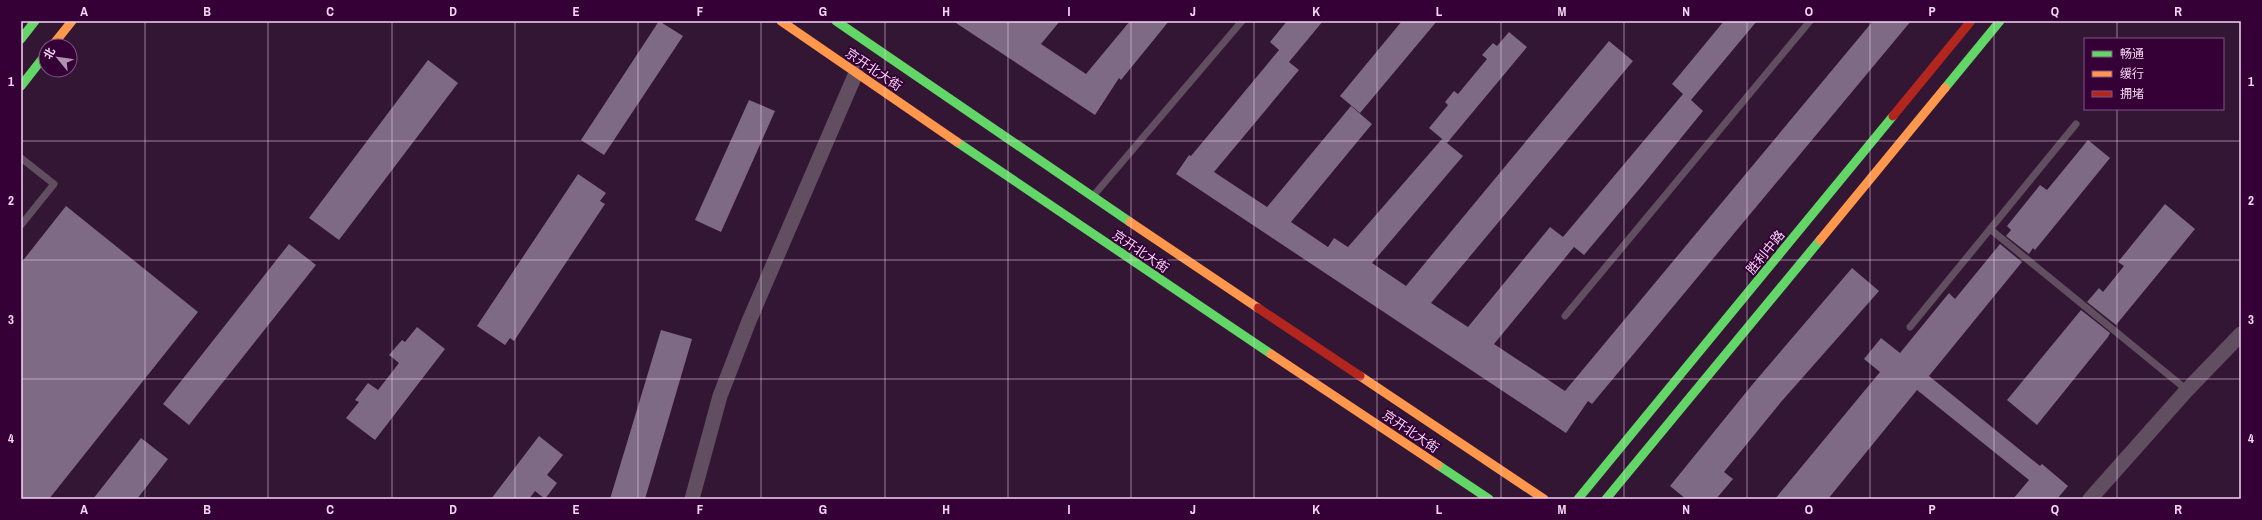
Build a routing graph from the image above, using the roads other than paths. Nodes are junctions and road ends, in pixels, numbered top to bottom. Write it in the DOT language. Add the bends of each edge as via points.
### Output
graph roads {
  1 [pos="35,21"];
  2 [pos="72,21"];
  3 [pos="781,21"];
  4 [pos="836,21"];
  5 [pos="1242,21"];
  6 [pos="1810,21"];
  7 [pos="1971,21"];
  8 [pos="2000,21"];
  9 [pos="58,38"];
  10 [pos="21,39"];
  11 [pos="38,64"];
  12 [pos="856,73"];
  13 [pos="21,86"];
  14 [pos="2076,124"];
  15 [pos="21,158"];
  16 [pos="1092,197"];
  17 [pos="21,226"];
  18 [pos="1990,229"];
  19 [pos="1565,316"];
  20 [pos="1910,328"];
  21 [pos="2241,334"];
  22 [pos="2187,390"];
  23 [pos="692,499"];
  24 [pos="1489,499"];
  25 [pos="1544,499"];
  26 [pos="1578,499"];
  27 [pos="1606,499"];
  28 [pos="2090,499"];
  1 -- 10 [label="main road"];
  2 -- 9 [label="main road"];
  3 -- 12 [label="main road, 京开北大街"];
  4 -- 16 [label="main road, 京开北大街"];
  5 -- 16 [label="lane"];
  6 -- 19 [label="lane"];
  7 -- 26 [label="main road, 胜利中路"];
  8 -- 27 [label="main road"];
  11 -- 13 [label="main road"];
  12 -- 23 [label="street" via="749,321 726,382"];
  12 -- 24 [label="main road, 京开北大街"];
  14 -- 18 [label="lane"];
  15 -- 17 [label="lane" via="54,184"];
  16 -- 25 [label="main road, 京开北大街"];
  18 -- 20 [label="lane"];
  18 -- 22 [label="lane"];
  21 -- 22 [label="street"];
  22 -- 28 [label="street"];
}
